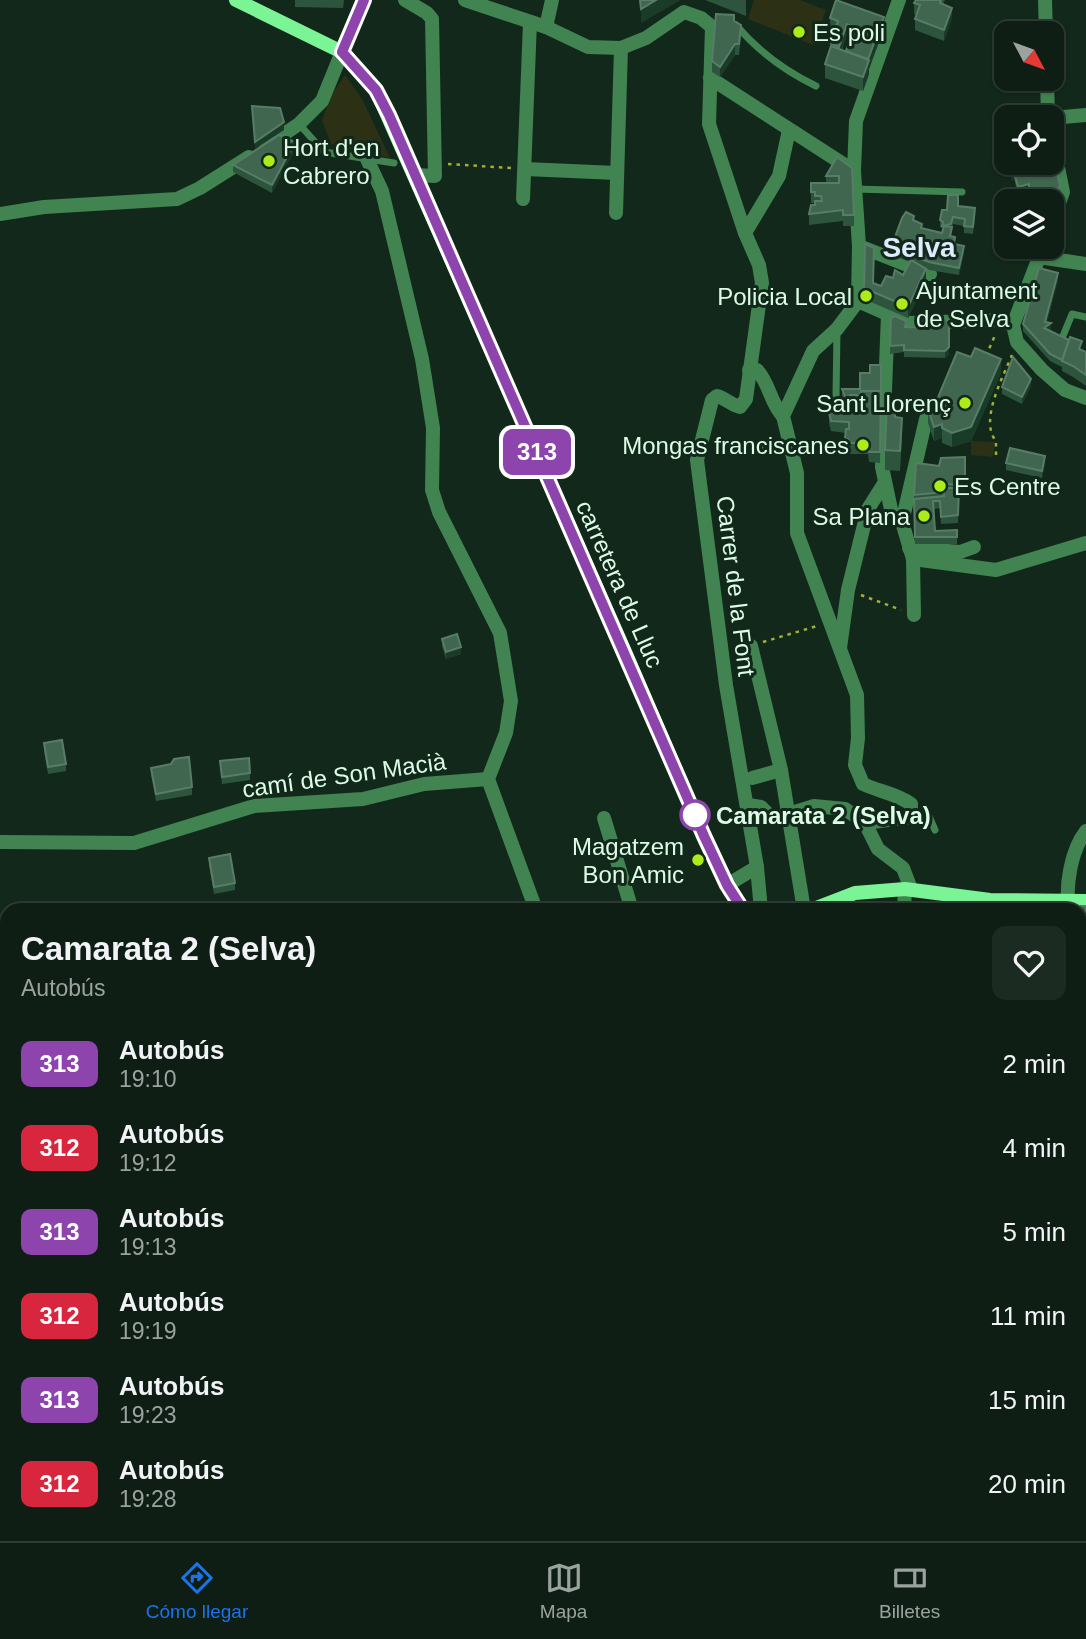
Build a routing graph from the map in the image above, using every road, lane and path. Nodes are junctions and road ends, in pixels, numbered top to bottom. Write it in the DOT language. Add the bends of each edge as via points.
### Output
graph roads {
  1 [pos="236,0"];
  2 [pos="364,0"];
  3 [pos="405,0"];
  4 [pos="465,0"];
  5 [pos="552,0"];
  6 [pos="899,0"];
  7 [pos="1045,0"];
  8 [pos="701,18"];
  9 [pos="722,20"];
  10 [pos="1046,21"];
  11 [pos="530,22"];
  12 [pos="733,22"];
  13 [pos="546,27"];
  14 [pos="621,48"];
  15 [pos="342,52"];
  16 [pos="710,78"];
  17 [pos="816,86"];
  18 [pos="1086,115"];
  19 [pos="1064,117"];
  20 [pos="299,124"];
  21 [pos="789,130"];
  22 [pos="366,158"];
  23 [pos="394,163"];
  24 [pos="435,163"];
  25 [pos="525,169"];
  26 [pos="854,171"];
  27 [pos="617,173"];
  28 [pos="415,175"];
  29 [pos="855,189"];
  30 [pos="962,192"];
  31 [pos="523,199"];
  32 [pos="616,213"];
  33 [pos="0,214"];
  34 [pos="745,233"];
  35 [pos="859,246"];
  36 [pos="1064,258"];
  37 [pos="1038,259"];
  38 [pos="1086,264"];
  39 [pos="930,274"];
  40 [pos="858,301"];
  41 [pos="888,314"];
  42 [pos="1086,317"];
  43 [pos="1007,323"];
  44 [pos="837,329"];
  45 [pos="1063,336"];
  46 [pos="1017,342"];
  47 [pos="982,365"];
  48 [pos="749,370"];
  49 [pos="836,397"];
  50 [pos="1086,398"];
  51 [pos="783,415"];
  52 [pos="926,419"];
  53 [pos="790,446"];
  54 [pos="765,448"];
  55 [pos="996,455"];
  56 [pos="885,482"];
  57 [pos="902,522"];
  58 [pos="1086,543"];
  59 [pos="974,547"];
  60 [pos="911,554"];
  61 [pos="848,590"];
  62 [pos="914,615"];
  63 [pos="830,622"];
  64 [pos="751,646"];
  65 [pos="840,650"];
  66 [pos="780,770"];
  67 [pos="752,778"];
  68 [pos="488,779"];
  69 [pos="748,805"];
  70 [pos="788,813"];
  71 [pos="911,817"];
  72 [pos="604,818"];
  73 [pos="865,823"];
  74 [pos="935,830"];
  75 [pos="1086,831"];
  76 [pos="0,842"];
  77 [pos="757,867"];
  78 [pos="727,885"];
  79 [pos="908,889"];
  80 [pos="533,903"];
  81 [pos="630,903"];
  82 [pos="739,903"];
  83 [pos="760,903"];
  84 [pos="803,903"];
  85 [pos="829,903"];
  86 [pos="905,903"];
  87 [pos="978,903"];
  88 [pos="1068,903"];
  1 -- 15 [label="main road"];
  2 -- 15 [label="main road"];
  3 -- 24 [label="street" via="432,19"];
  4 -- 11 [label="street"];
  5 -- 13 [label="street"];
  6 -- 26 [label="street" via="856,121"];
  7 -- 10 [label="street"];
  8 -- 9 [label="lane"];
  8 -- 14 [label="street" via="684,12 646,38"];
  8 -- 16 [label="street" via="712,27"];
  11 -- 13 [label="street"];
  11 -- 25 [label="street"];
  12 -- 17 [label="lane" via="771,59"];
  13 -- 14 [label="street" via="588,47"];
  14 -- 27 [label="street"];
  15 -- 20 [label="street" via="322,101"];
  15 -- 28 [label="main road, carretera de Lluc" via="376,90"];
  16 -- 21 [label="street"];
  16 -- 34 [label="street" via="709,124"];
  18 -- 19 [label="street"];
  20 -- 22 [label="lane" via="324,152"];
  20 -- 33 [label="street" via="177,199"];
  21 -- 26 [label="street"];
  21 -- 34 [label="street" via="779,176"];
  22 -- 23 [label="lane"];
  22 -- 68 [label="street" via="382,191 422,359 433,428 432,490 500,633 511,701 506,733"];
  24 -- 25 [label="path"];
  24 -- 28 [label="street" via="435,176"];
  25 -- 27 [label="street"];
  25 -- 31 [label="street"];
  26 -- 29 [label="street"];
  27 -- 32 [label="street"];
  28 -- 78 [label="main road, carretera de Lluc"];
  29 -- 30 [label="lane"];
  29 -- 35 [label="street"];
  34 -- 48 [label="street" via="762,283"];
  35 -- 39 [label="street"];
  35 -- 40 [label="street"];
  36 -- 38 [label="street"];
  37 -- 43 [label="street"];
  40 -- 41 [label="street"];
  40 -- 44 [label="street"];
  41 -- 43 [label="street" via="908,323"];
  41 -- 56 [label="street"];
  42 -- 45 [label="lane" via="1072,314"];
  43 -- 46 [label="street"];
  43 -- 47 [label="path"];
  44 -- 49 [label="lane"];
  44 -- 51 [label="street" via="813,351"];
  46 -- 50 [label="street" via="1065,390"];
  46 -- 55 [label="path" via="989,420"];
  48 -- 51 [label="street" via="757,370 765,379 775,408"];
  48 -- 69 [label="street, Carrer de la Font" via="746,399 740,407 722,397 712,400 697,460 726,685"];
  51 -- 53 [label="street"];
  52 -- 57 [label="street"];
  53 -- 54 [label="lane"];
  53 -- 63 [label="street" via="797,473 797,533"];
  56 -- 57 [label="street" via="892,514"];
  56 -- 61 [label="street" via="868,509"];
  57 -- 60 [label="street"];
  58 -- 60 [label="street" via="996,569"];
  59 -- 60 [label="street"];
  60 -- 62 [label="street"];
  61 -- 62 [label="path"];
  61 -- 65 [label="street"];
  63 -- 64 [label="path"];
  63 -- 65 [label="street"];
  64 -- 66 [label="street"];
  65 -- 71 [label="street" via="857,695 855,765 863,784 911,804"];
  66 -- 67 [label="street"];
  66 -- 70 [label="street"];
  68 -- 76 [label="street, camí de Son Macià" via="424,784 363,799 254,806 134,843"];
  68 -- 80 [label="street"];
  69 -- 70 [label="street" via="761,807 774,819"];
  69 -- 77 [label="street, Carrer de la Font"];
  70 -- 73 [label="street" via="814,806 845,809"];
  70 -- 84 [label="street"];
  71 -- 73 [label="street"];
  71 -- 74 [label="lane" via="928,814"];
  72 -- 81 [label="street"];
  73 -- 79 [label="street" via="878,849 904,868"];
  75 -- 88 [label="street" via="1072,859"];
  77 -- 78 [label="street"];
  77 -- 83 [label="street, Carrer de la Font"];
  78 -- 82 [label="main road, carretera de Lluc"];
  79 -- 85 [label="main road" via="855,893"];
  79 -- 86 [label="street"];
  79 -- 87 [label="main road"];
}
